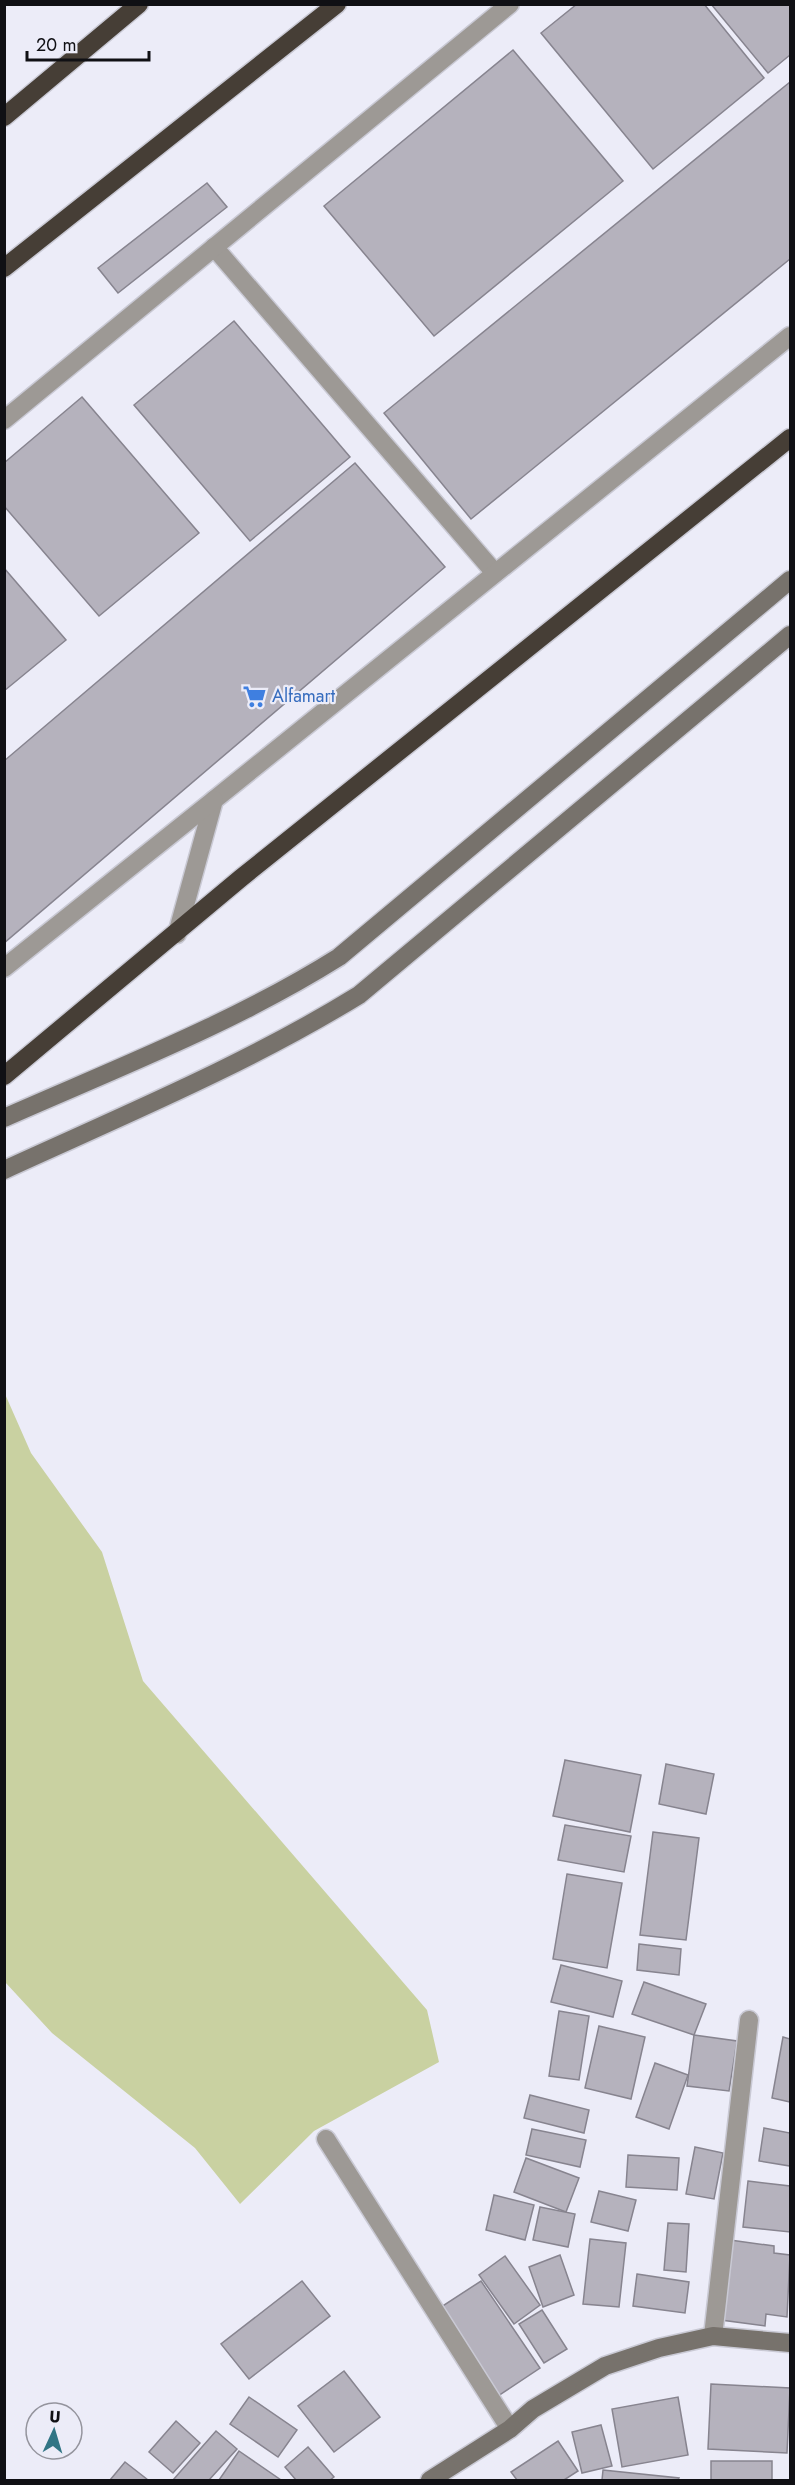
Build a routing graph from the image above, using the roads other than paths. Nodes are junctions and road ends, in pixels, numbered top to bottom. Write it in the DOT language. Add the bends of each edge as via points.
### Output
graph roads {
  1 [pos="139,4"];
  2 [pos="337,4"];
  3 [pos="510,4"];
  4 [pos="4,117"];
  5 [pos="214,247"];
  6 [pos="4,268"];
  7 [pos="790,336"];
  8 [pos="4,420"];
  9 [pos="790,438"];
  10 [pos="495,573"];
  11 [pos="790,580"];
  12 [pos="790,635"];
  13 [pos="214,800"];
  14 [pos="177,934"];
  15 [pos="4,968"];
  16 [pos="4,1076"];
  17 [pos="4,1118"];
  18 [pos="4,1170"];
  19 [pos="749,2020"];
  20 [pos="326,2139"];
  21 [pos="713,2336"];
  22 [pos="790,2343"];
  23 [pos="510,2429"];
  24 [pos="430,2481"];
  1 -- 4 [label="highway"];
  2 -- 6 [label="highway"];
  3 -- 5 [label="street"];
  5 -- 8 [label="street"];
  5 -- 10 [label="street"];
  7 -- 10 [label="street"];
  9 -- 14 [label="highway" via="241,878"];
  10 -- 13 [label="street"];
  11 -- 17 [label="street" via="339,957 285,991 236,1015"];
  12 -- 18 [label="street" via="359,995 259,1052"];
  13 -- 14 [label="street"];
  13 -- 15 [label="street"];
  14 -- 16 [label="highway"];
  19 -- 21 [label="street"];
  20 -- 23 [label="street"];
  21 -- 22 [label="street"];
  21 -- 23 [label="street" via="605,2366 533,2409"];
  23 -- 24 [label="street"];
}
